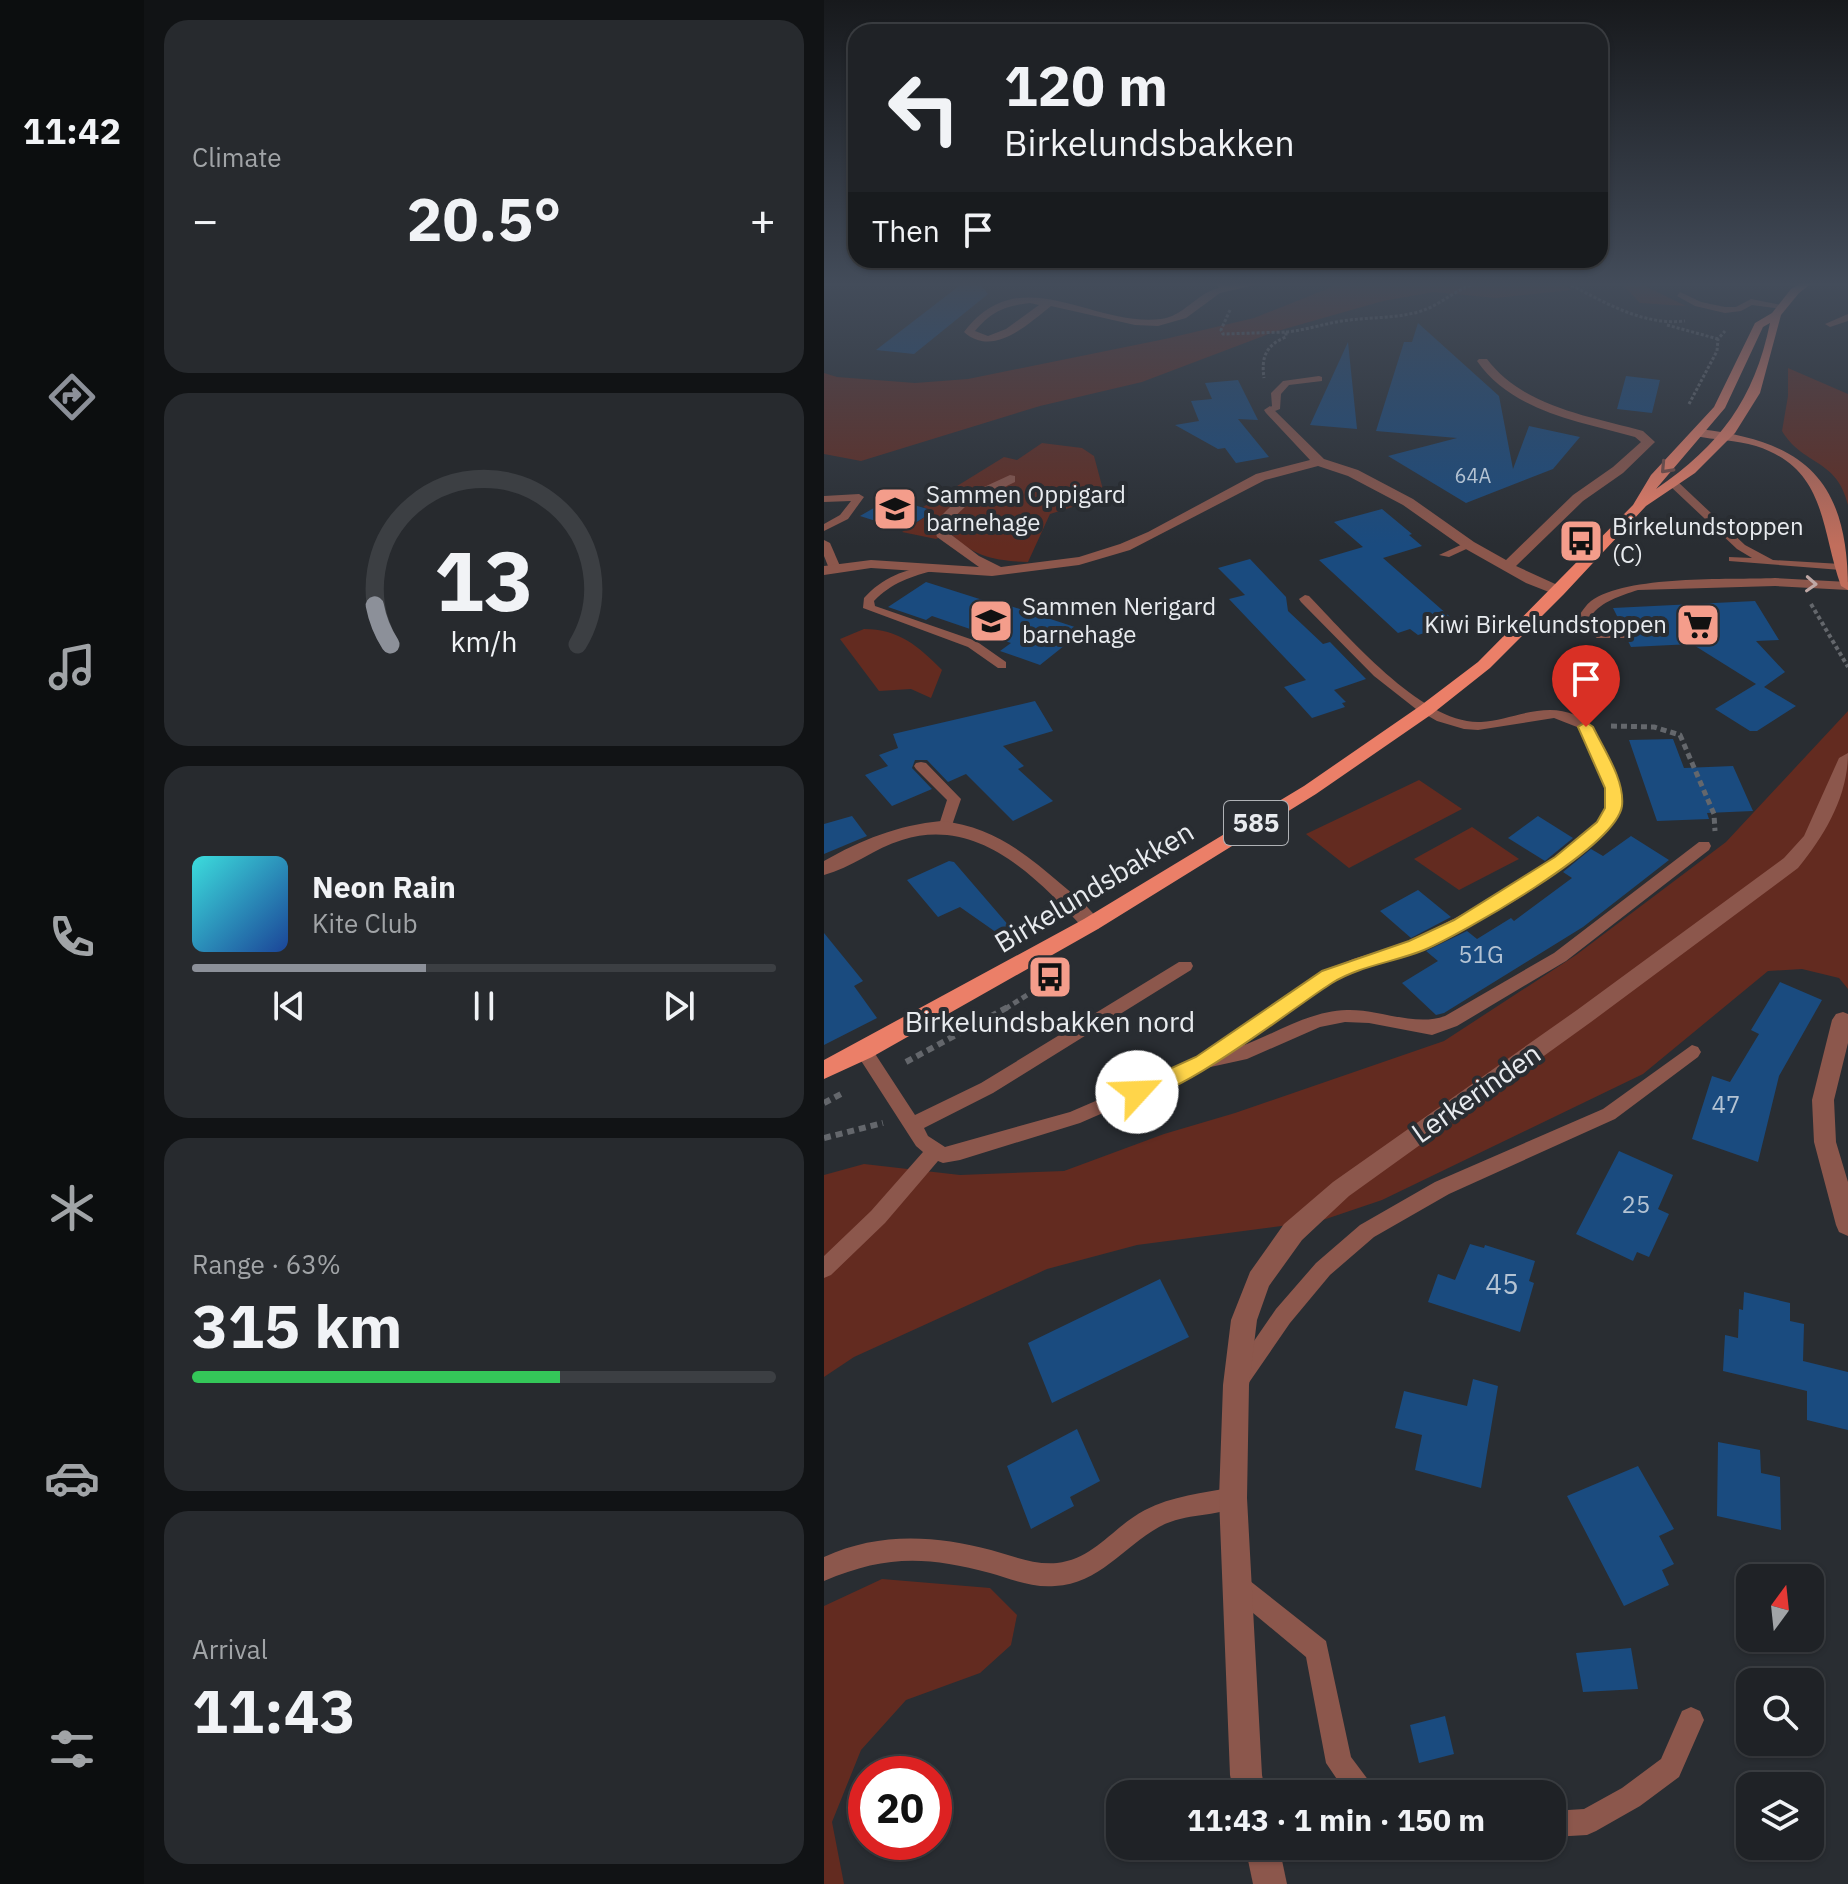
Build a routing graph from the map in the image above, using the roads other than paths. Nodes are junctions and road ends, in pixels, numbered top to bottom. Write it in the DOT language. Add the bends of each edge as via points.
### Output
graph roads {
  1 [pos="1489,371"];
  2 [pos="1738,371"];
  3 [pos="1761,371"];
  4 [pos="1319,379"];
  5 [pos="1270,410"];
  6 [pos="1699,433"];
  7 [pos="1723,440"];
  8 [pos="1319,462"];
  9 [pos="1010,479"];
  10 [pos="1674,484"];
  11 [pos="824,499"];
  12 [pos="1638,507"];
  13 [pos="824,530"];
  14 [pos="824,543"];
  15 [pos="1469,545"];
  16 [pos="1445,555"];
  17 [pos="1733,559"];
  18 [pos="1771,563"];
  19 [pos="1508,566"];
  20 [pos="1841,567"];
  21 [pos="829,568"];
  22 [pos="934,568"];
  23 [pos="999,571"];
  24 [pos="1848,586"];
  25 [pos="1559,591"];
  26 [pos="1305,599"];
  27 [pos="1626,635"];
  28 [pos="1002,665"];
  29 [pos="1426,710"];
  30 [pos="1848,758"];
  31 [pos="921,766"];
  32 [pos="945,828"];
  33 [pos="1704,846"];
  34 [pos="824,869"];
  35 [pos="1091,924"];
  36 [pos="1185,966"];
  37 [pos="1843,1020"];
  38 [pos="864,1051"];
  39 [pos="1692,1052"];
  40 [pos="1203,1062"];
  41 [pos="824,1070"];
  42 [pos="910,1121"];
  43 [pos="935,1151"];
  44 [pos="1848,1225"];
  45 [pos="824,1269"];
  46 [pos="1236,1385"];
  47 [pos="1233,1498"];
  48 [pos="824,1569"];
  49 [pos="1236,1583"];
  50 [pos="1691,1720"];
  51 [pos="1247,1780"];
  52 [pos="1352,1780"];
  53 [pos="1566,1823"];
  54 [pos="1265,1860"];
  55 [pos="1270,1884"];
  1 -- 19 [label="street" via="1525,397 1639,434 1649,442 1578,498"];
  2 -- 6 [label="main road, 585"];
  3 -- 7 [label="main road, 585" via="1753,396"];
  4 -- 5 [label="lane" via="1286,383 1276,393 1277,407"];
  5 -- 8 [label="street"];
  6 -- 7 [label="main road"];
  6 -- 12 [label="main road, Birkelundsbakken / 585, one-way" via="1656,478"];
  7 -- 10 [label="main road, Birkelundsbakken / 585"];
  7 -- 20 [label="main road" via="1805,469 1818,483"];
  8 -- 15 [label="street" via="1408,502"];
  8 -- 23 [label="street" via="1254,479 1146,540 1099,557"];
  9 -- 23 [label="street" via="967,500 940,524 942,534 956,546"];
  10 -- 12 [label="main road, Birkelundsbakken / 585"];
  10 -- 18 [label="lane" via="1741,547"];
  11 -- 13 [label="lane" via="859,497 844,517"];
  12 -- 25 [label="main road, Birkelundsbakken / 585"];
  14 -- 21 [label="lane"];
  15 -- 16 [label="lane"];
  15 -- 19 [label="street"];
  17 -- 18 [label="lane"];
  18 -- 20 [label="lane"];
  19 -- 25 [label="street"];
  20 -- 24 [label="main road"];
  21 -- 22 [label="street"];
  22 -- 23 [label="street"];
  22 -- 28 [label="lane" via="914,570 883,586 868,601 869,608 959,639"];
  27 -- 24 [label="lane, one-way" via="1597,634 1586,626 1585,616 1593,605 1637,587 1775,582"];
  25 -- 29 [label="main road, Birkelundsbakken / 585" via="1484,665"];
  26 -- 29 [label="lane" via="1410,701"];
  29 -- 35 [label="main road, Birkelundsbakken / 585" via="1310,790"];
  29 -- 40 [label="lane" via="1464,725 1567,717 1586,727 1613,788 1613,808 1603,825 1561,861 1497,904 1415,946 1329,976"];
  30 -- 46 [label="street, Lerkerinden" via="1812,838 1791,863 1341,1189 1293,1232 1259,1280 1244,1320"];
  31 -- 32 [label="lane" via="954,799"];
  32 -- 34 [label="street" via="865,845"];
  32 -- 35 [label="street" via="980,834 1013,853"];
  33 -- 40 [label="lane" via="1560,957 1451,1021 1432,1028 1345,1016 1317,1021 1241,1054"];
  35 -- 38 [label="main road, Birkelundsbakken / 585"];
  36 -- 42 [label="lane" via="987,1088"];
  37 -- 44 [label="street" via="1823,1100 1825,1142"];
  38 -- 41 [label="main road, Birkelundsbakken / 585"];
  38 -- 42 [label="lane"];
  39 -- 46 [label="lane" via="1609,1114 1442,1188 1367,1231 1323,1269 1283,1316"];
  40 -- 43 [label="lane" via="1057,1125 960,1152"];
  42 -- 43 [label="lane"];
  43 -- 45 [label="lane"];
  46 -- 47 [label="street, Lerkerinden"];
  47 -- 48 [label="lane" via="1159,1514 1084,1568 1062,1574 1036,1575 952,1551 915,1548 881,1550"];
  47 -- 49 [label="street, Lerkerinden"];
  49 -- 51 [label="street, Lerkerinden"];
  49 -- 52 [label="lane" via="1317,1650 1339,1763"];
  50 -- 53 [label="lane" via="1670,1768 1587,1822"];
  54 -- 55 [label="street"];
}
